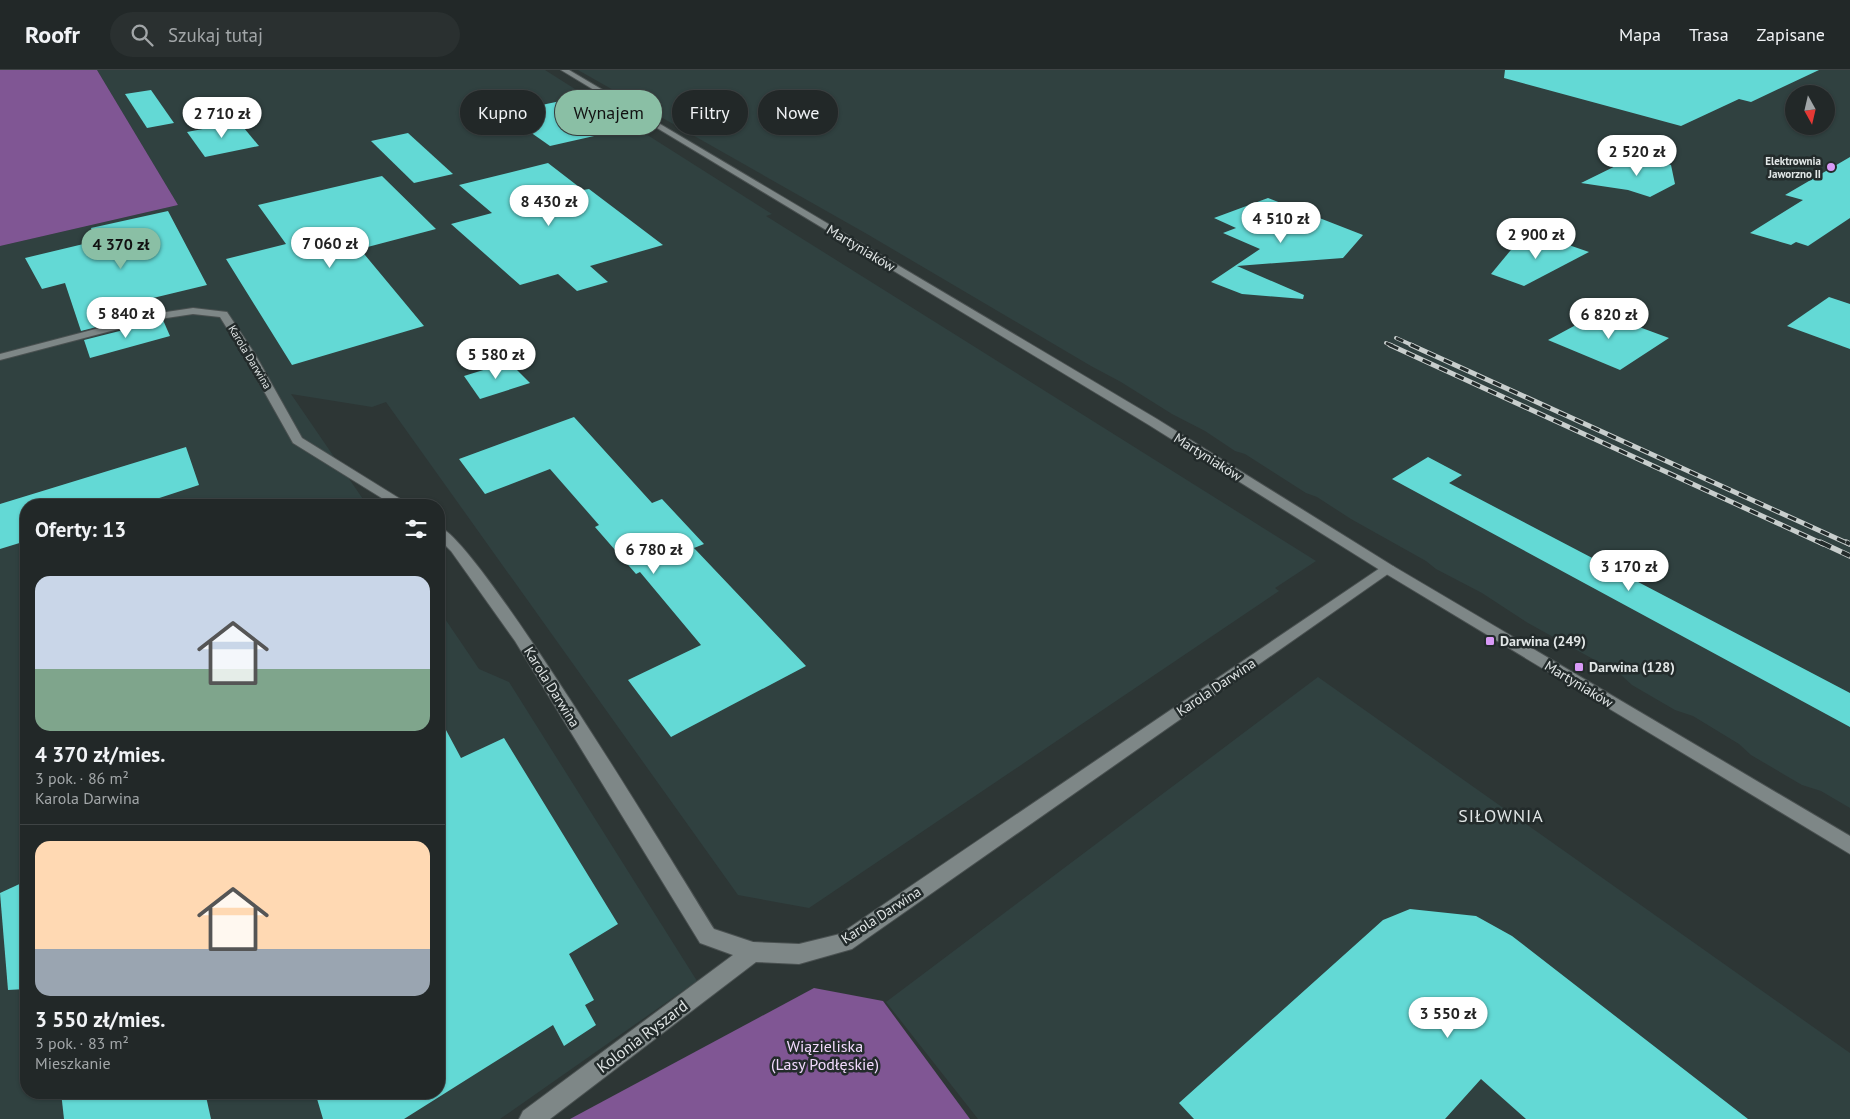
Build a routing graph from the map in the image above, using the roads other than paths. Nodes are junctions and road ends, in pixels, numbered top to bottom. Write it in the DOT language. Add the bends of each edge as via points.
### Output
graph roads {
  1 [pos="564,70"];
  2 [pos="0,357"];
  3 [pos="394,499"];
  4 [pos="445,537"];
  5 [pos="1388,569"];
  6 [pos="1850,846"];
  7 [pos="753,952"];
  8 [pos="531,1119"];
  1 -- 5 [label="main road, Martyniaków" via="1152,422"];
  2 -- 3 [label="main road, Karola Darwina" via="153,317 193,311 223,314 297,440"];
  4 -- 7 [label="main road, Karola Darwina" via="521,637 707,936"];
  5 -- 6 [label="main road, Martyniaków"];
  5 -- 7 [label="main road, Karola Darwina" via="844,942 800,954"];
  7 -- 8 [label="main road, Kolonia Ryszard"];
}
